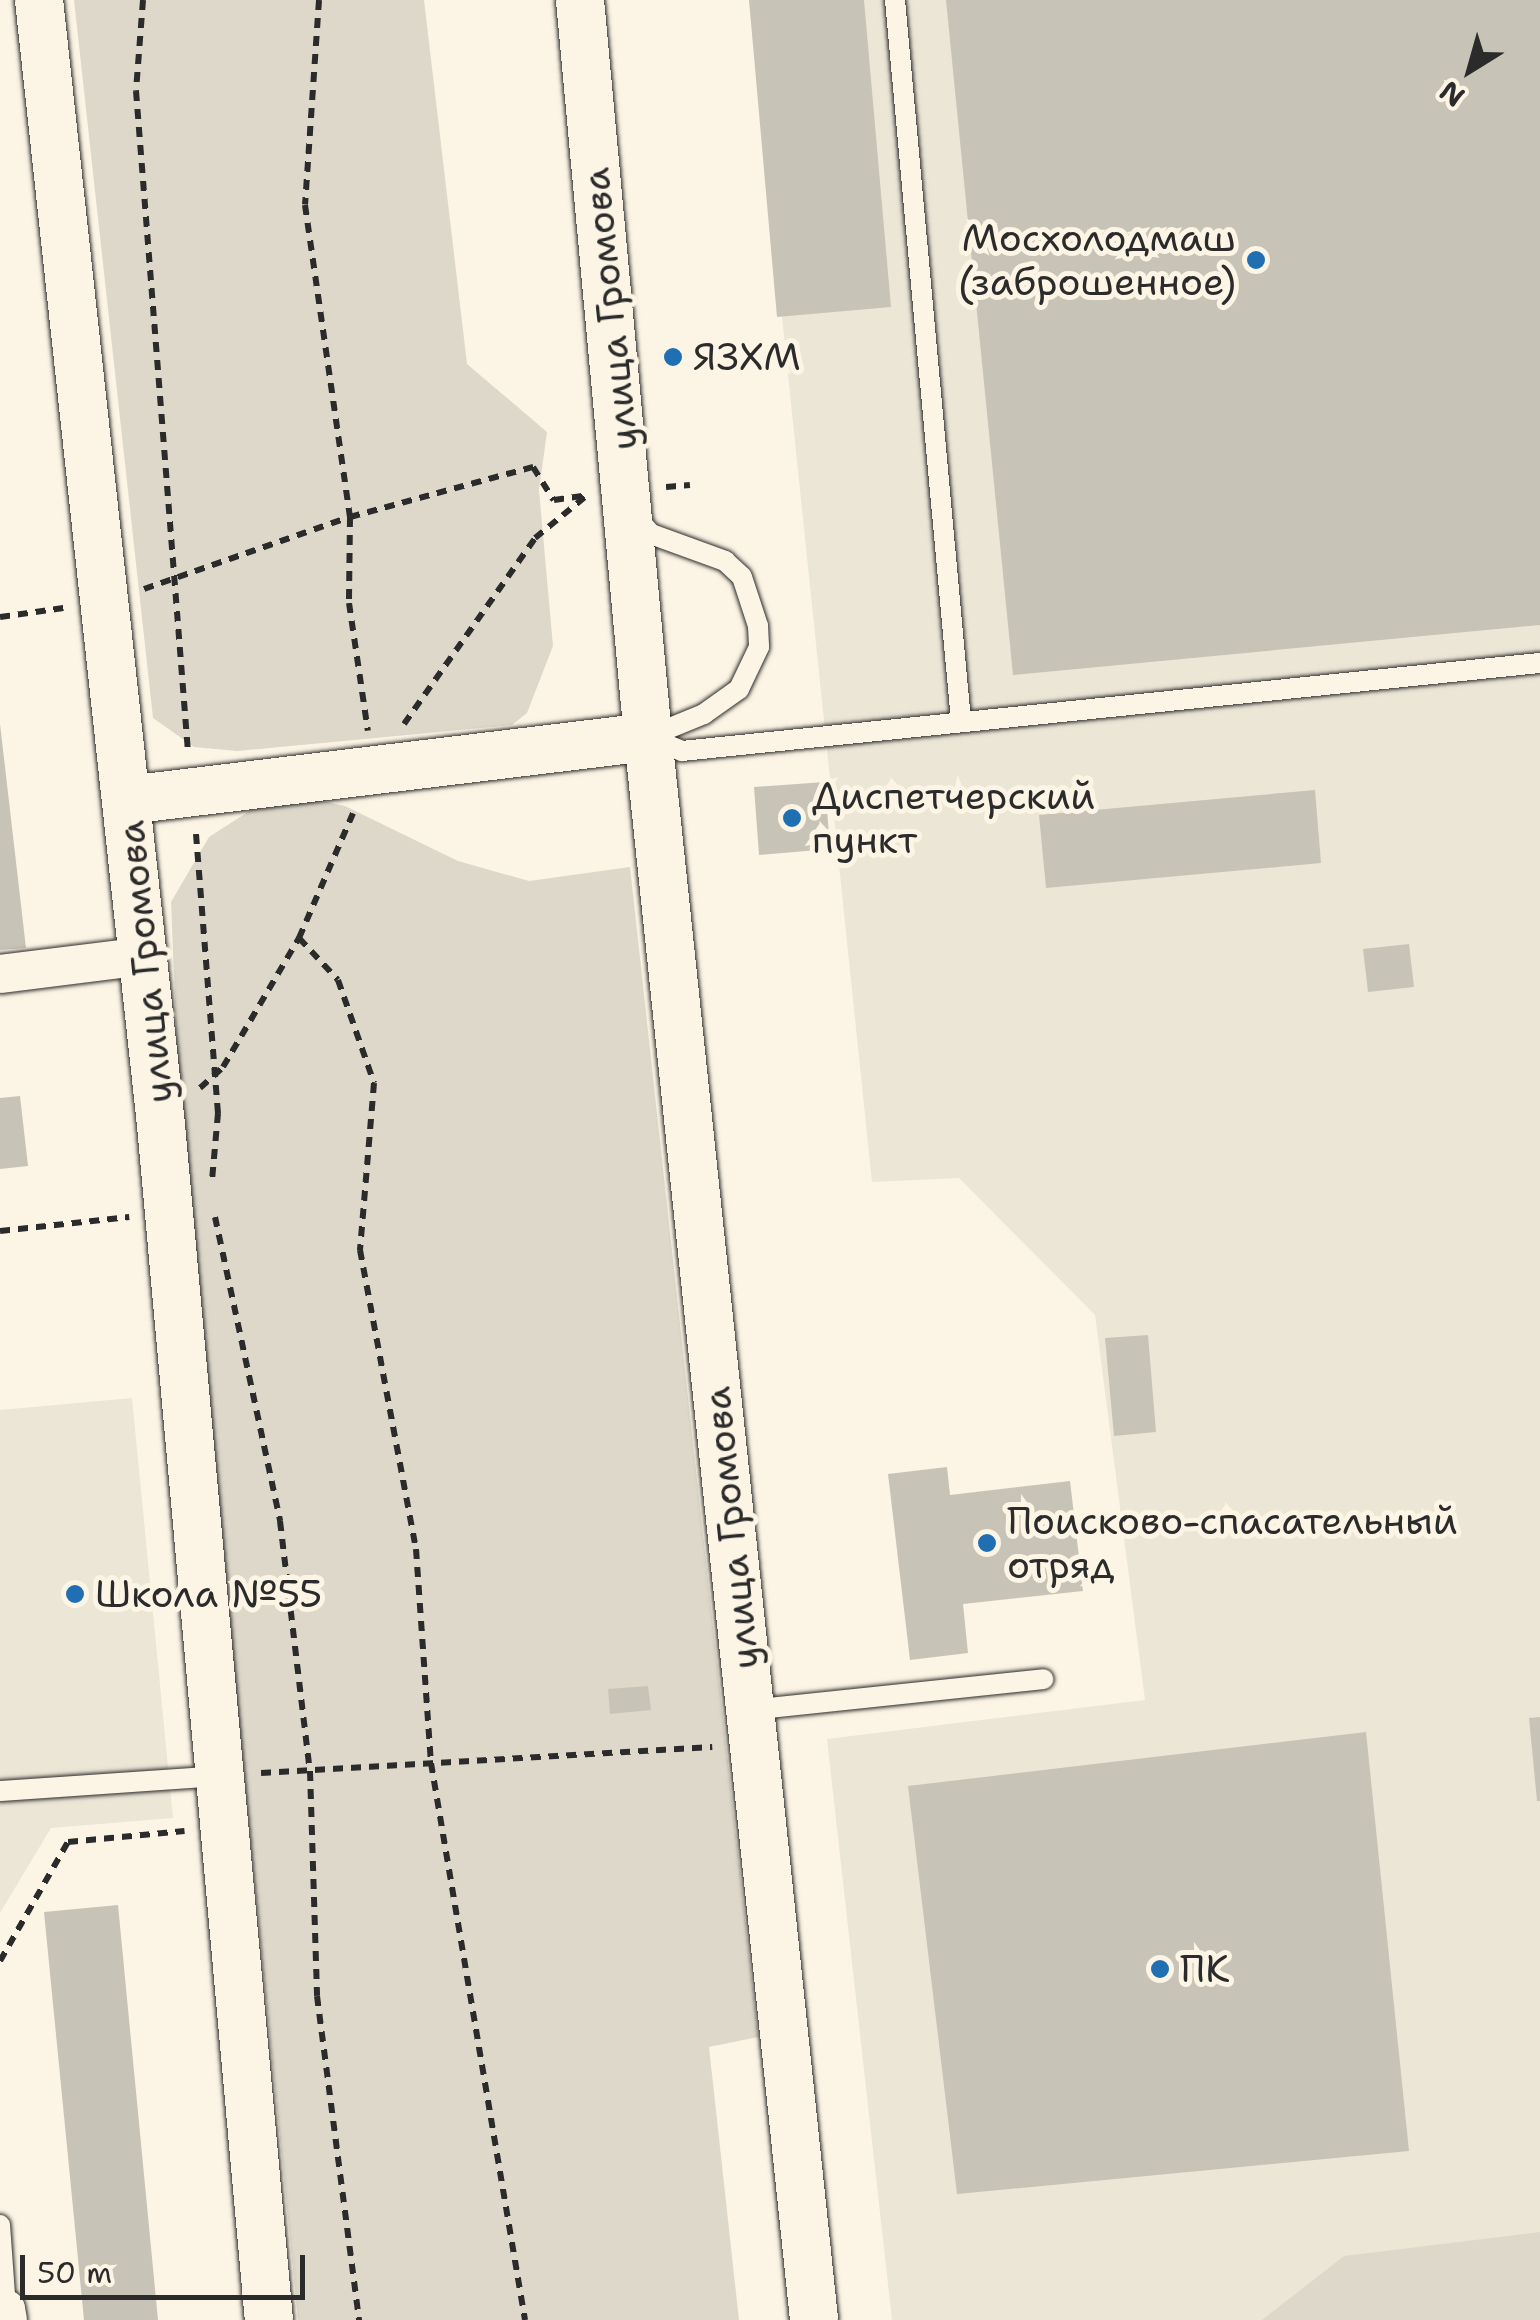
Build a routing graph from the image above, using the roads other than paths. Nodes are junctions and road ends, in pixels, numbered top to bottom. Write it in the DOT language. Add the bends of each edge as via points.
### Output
graph roads {
  1 [pos="39,0"];
  2 [pos="580,0"];
  3 [pos="895,0"];
  4 [pos="629,500"];
  5 [pos="1540,663"];
  6 [pos="961,721"];
  7 [pos="648,737"];
  8 [pos="128,800"];
  9 [pos="144,956"];
  10 [pos="0,974"];
  11 [pos="1043,1679"];
  12 [pos="752,1727"];
  13 [pos="218,1776"];
  14 [pos="0,1791"];
  15 [pos="0,2226"];
  16 [pos="5,2313"];
  17 [pos="268,2320"];
  18 [pos="814,2320"];
  1 -- 8 [label="street, улица Громова"];
  2 -- 4 [label="street, улица Громова"];
  3 -- 6 [label="lane"];
  4 -- 7 [label="street, улица Громова"];
  4 -- 7 [label="lane" via="651,534 711,554 742,576 758,626 759,647 739,689 704,714"];
  5 -- 6 [label="lane"];
  6 -- 7 [label="lane" via="682,750"];
  7 -- 8 [label="street, улица Громова"];
  7 -- 12 [label="street, улица Громова"];
  8 -- 9 [label="street, улица Громова"];
  9 -- 10 [label="street"];
  9 -- 13 [label="street, улица Громова"];
  11 -- 12 [label="lane"];
  12 -- 18 [label="street, улица Громова"];
  13 -- 14 [label="lane"];
  13 -- 17 [label="street, улица Громова"];
  15 -- 16 [label="lane"];
}
